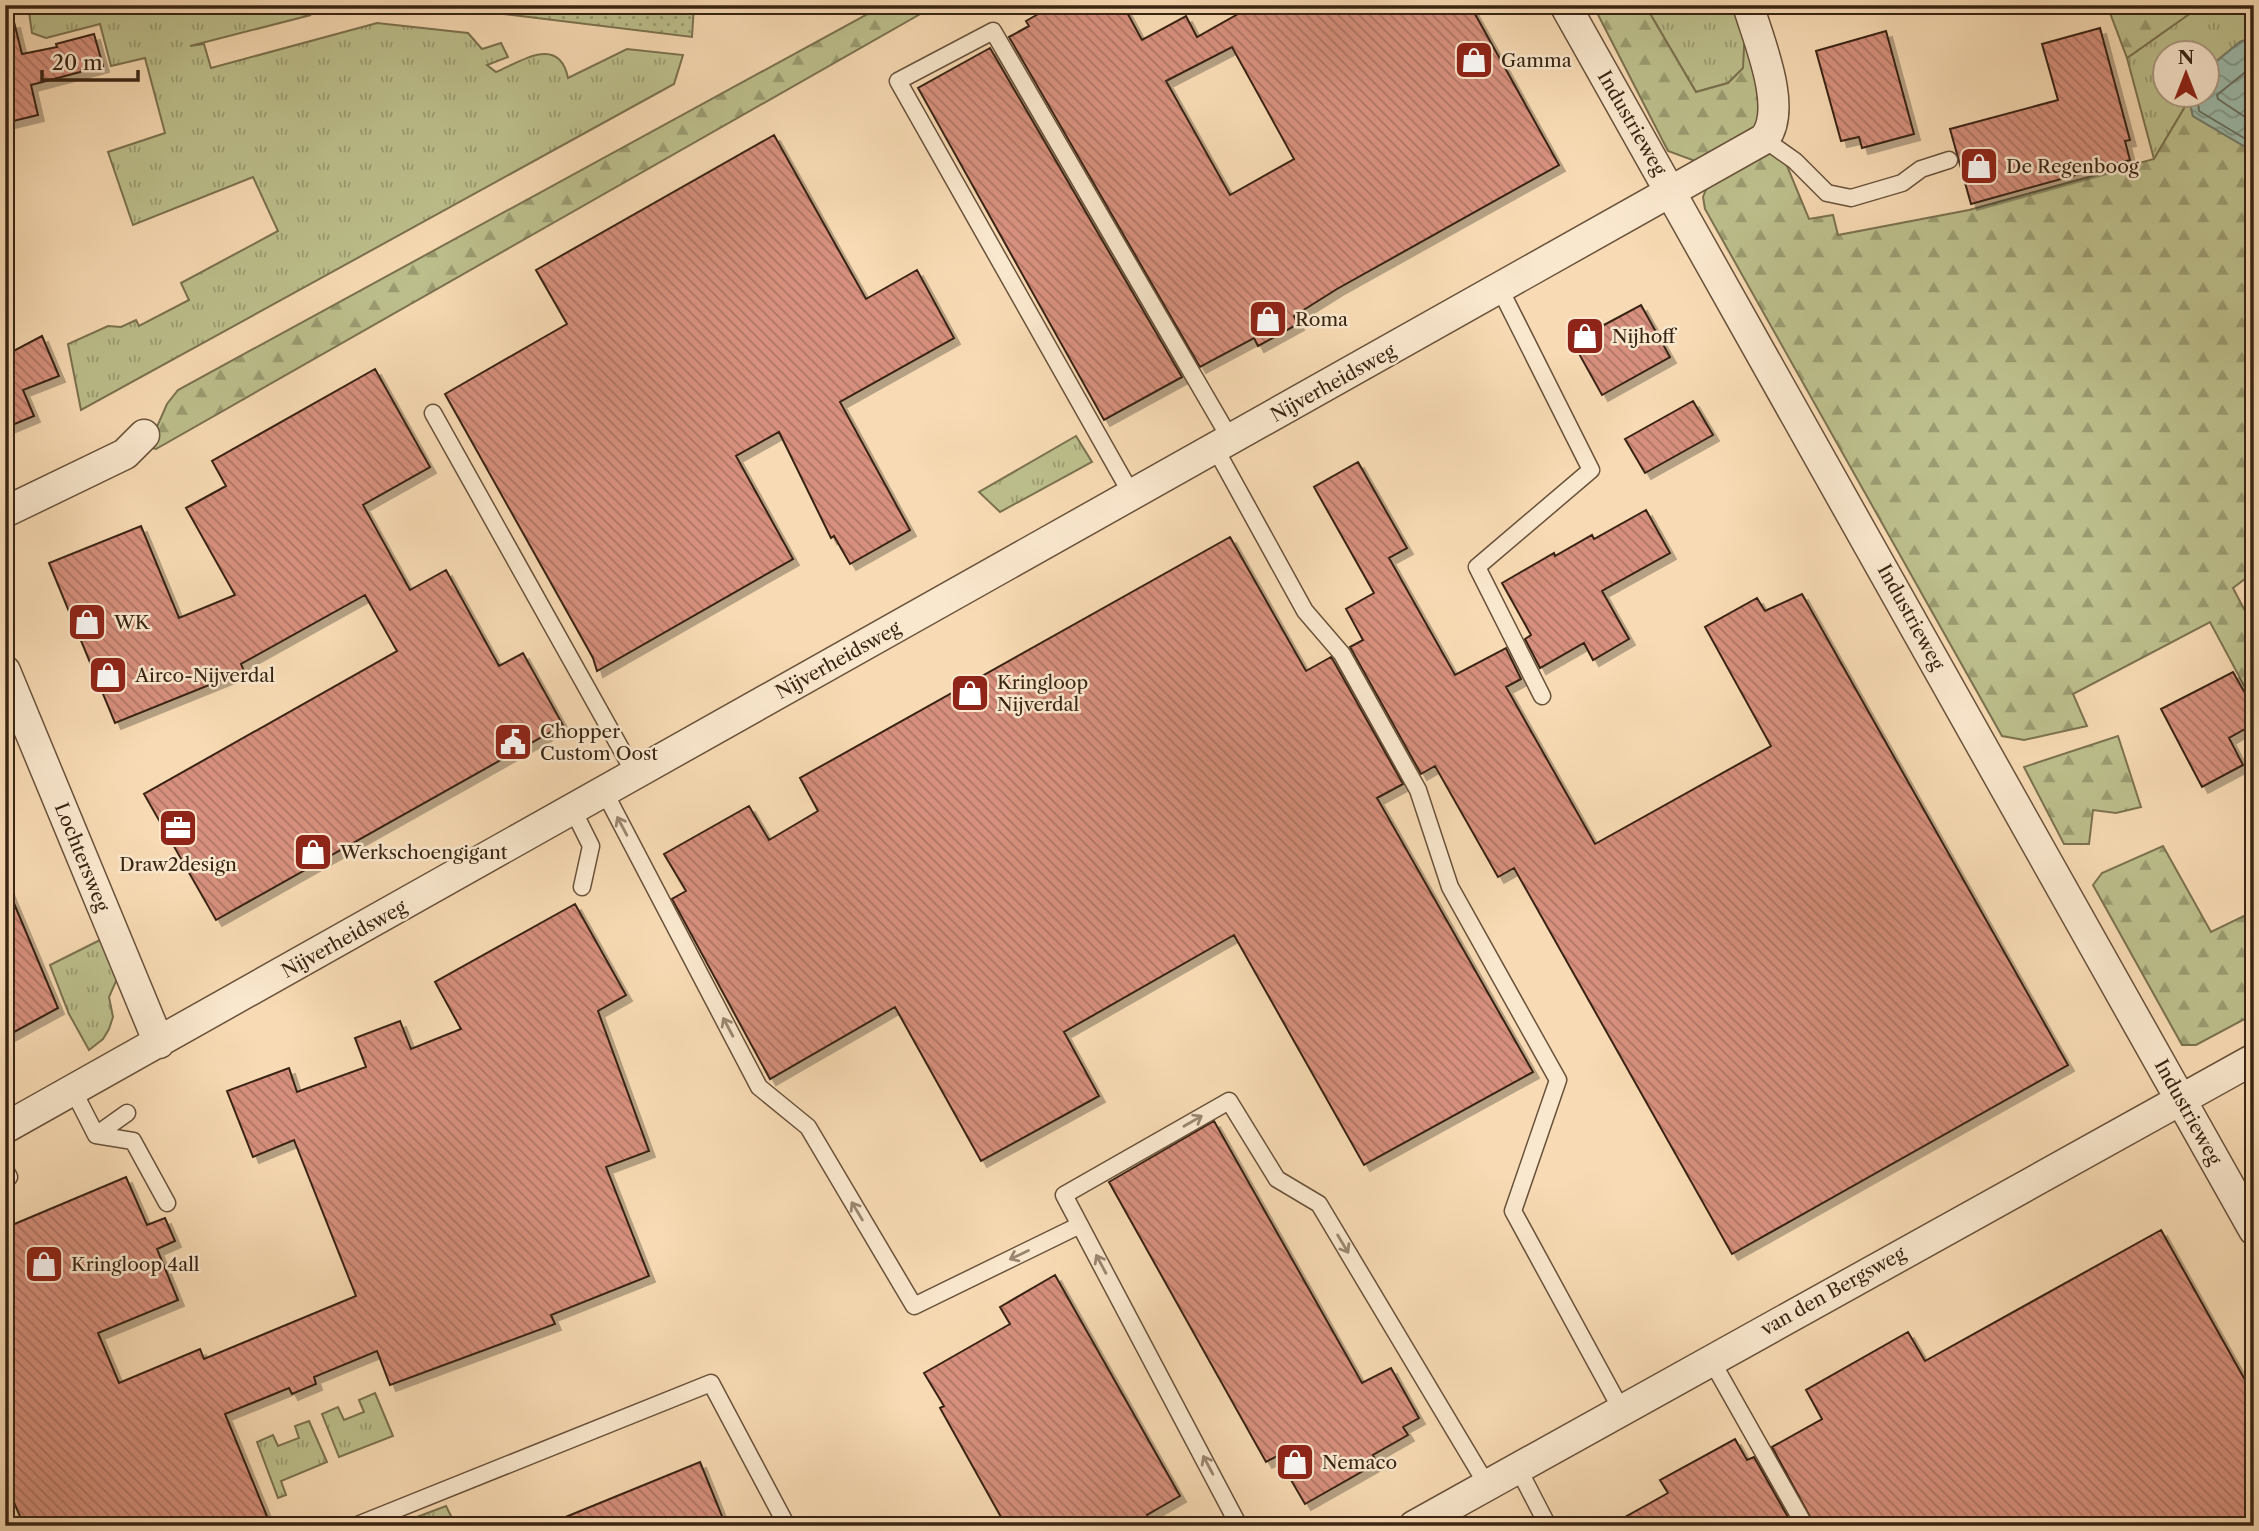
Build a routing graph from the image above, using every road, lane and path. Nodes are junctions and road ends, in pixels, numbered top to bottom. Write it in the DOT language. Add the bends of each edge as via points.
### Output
graph roads {
  1 [pos="1565,5"];
  2 [pos="1748,5"];
  3 [pos="1764,139"];
  4 [pos="1949,160"];
  5 [pos="1671,192"];
  6 [pos="1500,289"];
  7 [pos="433,413"];
  8 [pos="144,435"];
  9 [pos="1223,444"];
  10 [pos="1132,495"];
  11 [pos="5,512"];
  12 [pos="5,671"];
  13 [pos="1542,696"];
  14 [pos="635,774"];
  15 [pos="605,793"];
  16 [pos="573,810"];
  17 [pos="582,887"];
  18 [pos="159,1043"];
  19 [pos="2254,1059"];
  20 [pos="73,1090"];
  21 [pos="2181,1100"];
  22 [pos="127,1113"];
  23 [pos="5,1128"];
  24 [pos="96,1135"];
  25 [pos="167,1203"];
  26 [pos="1080,1224"];
  27 [pos="2254,1230"];
  28 [pos="1710,1358"];
  29 [pos="1621,1409"];
  30 [pos="1518,1468"];
  31 [pos="1487,1485"];
  32 [pos="355,1526"];
  33 [pos="787,1526"];
  34 [pos="1240,1526"];
  35 [pos="1413,1526"];
  36 [pos="1548,1526"];
  37 [pos="1805,1526"];
  1 -- 5 [label="street, Industrieweg"];
  2 -- 3 [label="street" via="1774,101 1774,123"];
  3 -- 4 [label="lane" via="1827,193 1851,198 1902,183 1921,169"];
  3 -- 5 [label="street, Nijverheidsweg"];
  5 -- 6 [label="street, Nijverheidsweg"];
  5 -- 21 [label="street, Industrieweg"];
  6 -- 9 [label="street, Nijverheidsweg"];
  6 -- 13 [label="lane" via="1591,470 1476,567"];
  7 -- 14 [label="lane"];
  8 -- 11 [label="street" via="125,454"];
  9 -- 10 [label="street, Nijverheidsweg"];
  9 -- 10 [label="lane" via="993,31 898,81"];
  9 -- 29 [label="lane" via="1305,611 1342,654 1418,790 1450,887 1558,1080 1513,1211"];
  10 -- 14 [label="street, Nijverheidsweg"];
  12 -- 18 [label="street, Lochtersweg"];
  14 -- 15 [label="street, Nijverheidsweg"];
  15 -- 16 [label="street, Nijverheidsweg"];
  26 -- 15 [label="lane, one-way" via="914,1306 808,1127 759,1087"];
  16 -- 17 [label="lane" via="591,846"];
  16 -- 18 [label="street, Nijverheidsweg"];
  18 -- 20 [label="street, Nijverheidsweg"];
  19 -- 21 [label="street, van den Bergsweg"];
  20 -- 23 [label="street, Nijverheidsweg"];
  20 -- 24 [label="lane"];
  21 -- 27 [label="street, Industrieweg"];
  21 -- 28 [label="street, van den Bergsweg"];
  22 -- 24 [label="lane"];
  24 -- 25 [label="lane" via="133,1141"];
  26 -- 31 [label="lane, one-way" via="1064,1195 1229,1101 1277,1180 1319,1204"];
  34 -- 26 [label="lane, one-way"];
  28 -- 29 [label="street, van den Bergsweg"];
  28 -- 37 [label="lane"];
  29 -- 30 [label="street, van den Bergsweg"];
  30 -- 31 [label="street, van den Bergsweg"];
  30 -- 36 [label="lane"];
  31 -- 35 [label="street, van den Bergsweg"];
  32 -- 33 [label="lane" via="711,1383"];
}
